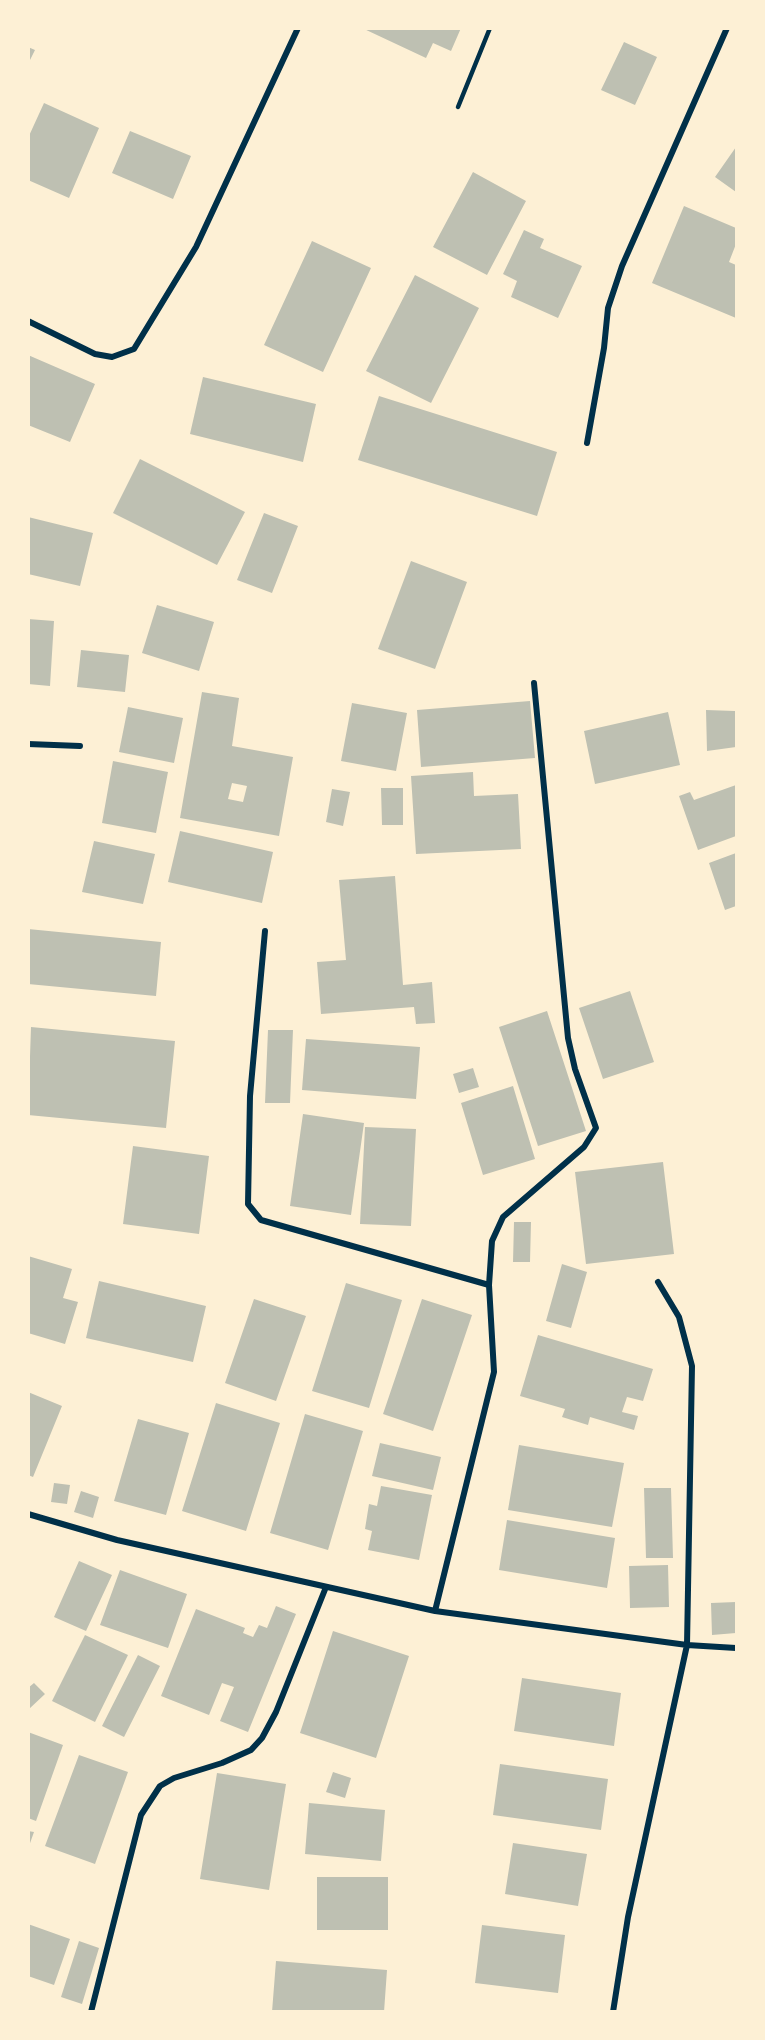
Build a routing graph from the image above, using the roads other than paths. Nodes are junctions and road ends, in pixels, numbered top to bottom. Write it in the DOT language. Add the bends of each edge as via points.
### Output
graph roads {
  1 [pos="298,28"];
  2 [pos="490,28"];
  3 [pos="727,28"];
  4 [pos="458,107"];
  5 [pos="28,321"];
  6 [pos="588,443"];
  7 [pos="534,683"];
  8 [pos="28,744"];
  9 [pos="80,746"];
  10 [pos="265,932"];
  11 [pos="658,1282"];
  12 [pos="489,1286"];
  13 [pos="28,1515"];
  14 [pos="326,1587"];
  15 [pos="435,1611"];
  16 [pos="687,1645"];
  17 [pos="736,1648"];
  18 [pos="91,2012"];
  19 [pos="613,2012"];
  1 -- 5 [label="street" via="196,247 134,349 112,357 95,354"];
  2 -- 4 [label="lane"];
  3 -- 6 [label="street" via="622,266 608,308"];
  7 -- 12 [label="street" via="568,1038 597,1128 584,1147 503,1217 492,1241"];
  8 -- 9 [label="street"];
  10 -- 12 [label="street" via="250,1096 248,1204 261,1220"];
  11 -- 16 [label="street" via="679,1317 692,1366"];
  12 -- 15 [label="street" via="494,1372"];
  13 -- 14 [label="street"];
  14 -- 15 [label="street"];
  14 -- 18 [label="street" via="262,1738 251,1750 160,1786 141,1815"];
  15 -- 16 [label="street"];
  16 -- 17 [label="street"];
  16 -- 19 [label="street" via="628,1917"];
}
